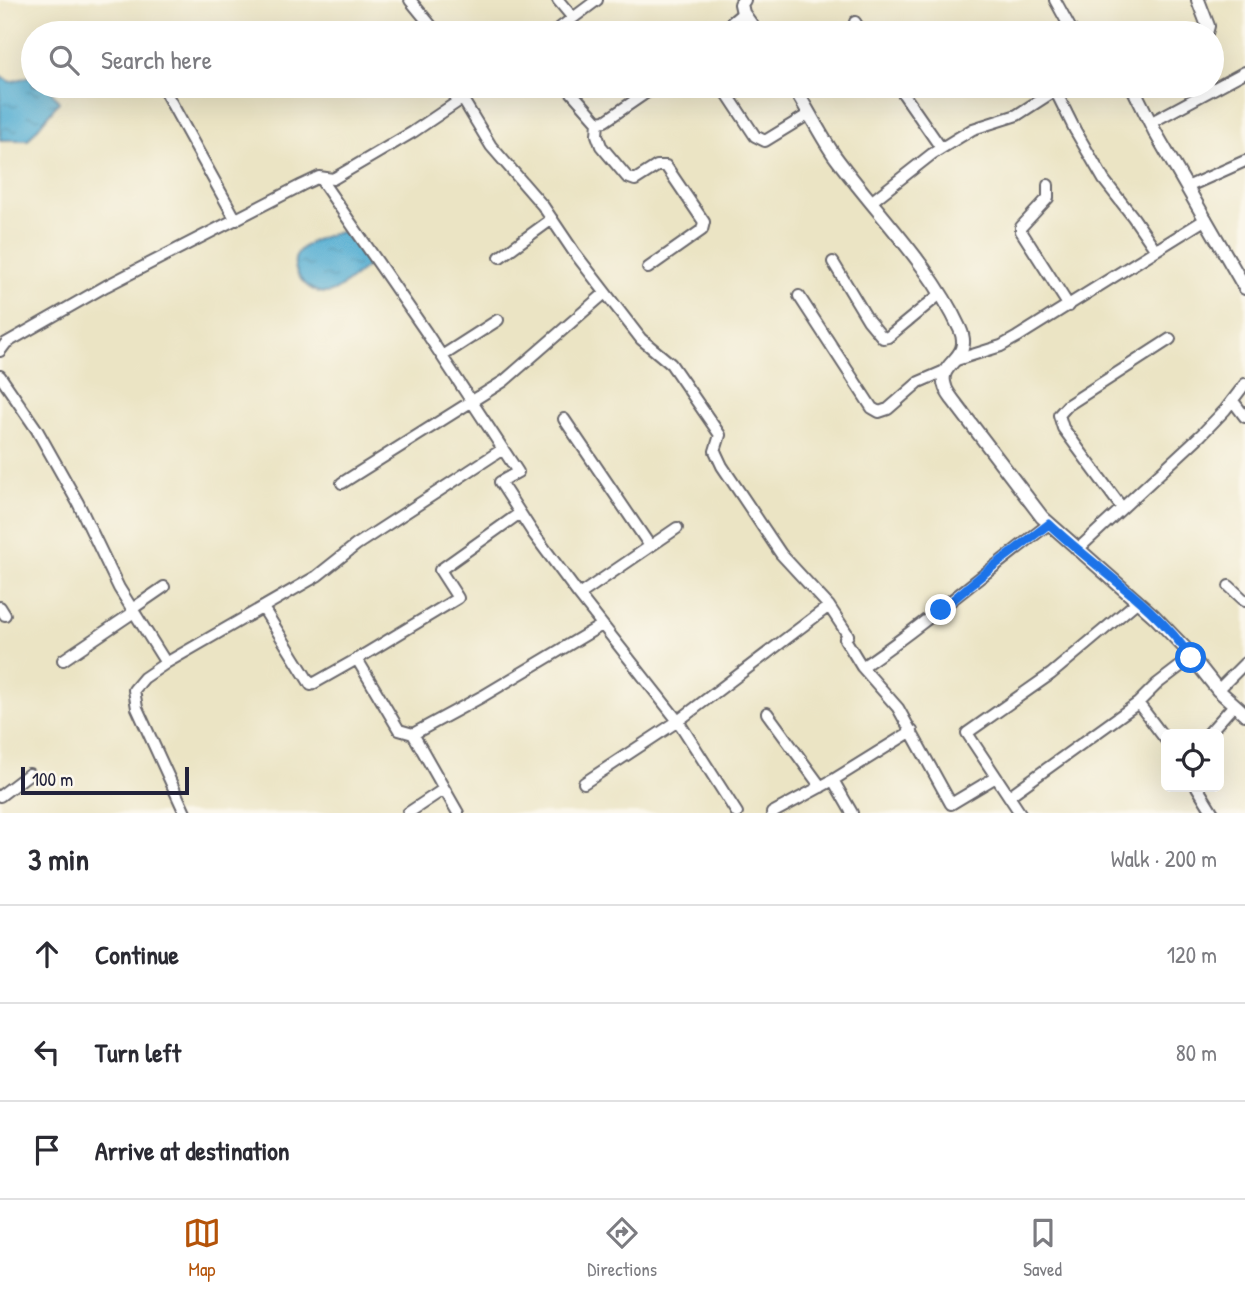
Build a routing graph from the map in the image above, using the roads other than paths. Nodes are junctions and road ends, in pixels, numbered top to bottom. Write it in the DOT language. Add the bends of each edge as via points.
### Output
graph roads {
  1 [pos="410,0"];
  2 [pos="558,0"];
  3 [pos="597,0"];
  4 [pos="1055,0"];
  5 [pos="1198,0"];
  6 [pos="743,7"];
  7 [pos="573,18"];
  8 [pos="427,21"];
  9 [pos="569,21"];
  10 [pos="730,21"];
  11 [pos="1066,21"];
  12 [pos="1206,21"];
  13 [pos="1245,72"];
  14 [pos="1224,83"];
  15 [pos="169,98"];
  16 [pos="462,98"];
  17 [pos="577,98"];
  18 [pos="639,98"];
  19 [pos="730,98"];
  20 [pos="800,98"];
  21 [pos="906,98"];
  22 [pos="1044,98"];
  23 [pos="1063,98"];
  24 [pos="1138,98"];
  25 [pos="1198,98"];
  26 [pos="809,114"];
  27 [pos="598,122"];
  28 [pos="1150,124"];
  29 [pos="941,148"];
  30 [pos="1245,161"];
  31 [pos="319,177"];
  32 [pos="1048,185"];
  33 [pos="1187,187"];
  34 [pos="871,202"];
  35 [pos="552,219"];
  36 [pos="1206,219"];
  37 [pos="236,220"];
  38 [pos="1155,249"];
  39 [pos="500,257"];
  40 [pos="833,262"];
  41 [pos="648,268"];
  42 [pos="1244,285"];
  43 [pos="605,293"];
  44 [pos="939,295"];
  45 [pos="800,296"];
  46 [pos="1069,306"];
  47 [pos="498,320"];
  48 [pos="1170,339"];
  49 [pos="2,344"];
  50 [pos="442,356"];
  51 [pos="950,366"];
  52 [pos="0,376"];
  53 [pos="1245,384"];
  54 [pos="1233,401"];
  55 [pos="471,402"];
  56 [pos="1245,417"];
  57 [pos="564,419"];
  58 [pos="503,449"];
  59 [pos="342,483"];
  60 [pos="1122,508"];
  61 [pos="520,513"];
  62 [pos="1049,524"];
  63 [pos="677,528"];
  64 [pos="650,546"];
  65 [pos="1077,550"];
  66 [pos="1230,586"];
  67 [pos="164,587"];
  68 [pos="579,595"];
  69 [pos="1138,601"];
  70 [pos="1245,601"];
  71 [pos="829,606"];
  72 [pos="263,608"];
  73 [pos="133,611"];
  74 [pos="602,625"];
  75 [pos="1191,658"];
  76 [pos="357,659"];
  77 [pos="63,660"];
  78 [pos="166,663"];
  79 [pos="1245,663"];
  80 [pos="862,667"];
  81 [pos="1219,690"];
  82 [pos="1138,703"];
  83 [pos="1234,705"];
  84 [pos="767,713"];
  85 [pos="1245,714"];
  86 [pos="678,721"];
  87 [pos="1212,729"];
  88 [pos="912,731"];
  89 [pos="1161,733"];
  90 [pos="413,734"];
  91 [pos="29,774"];
  92 [pos="996,777"];
  93 [pos="833,780"];
  94 [pos="584,783"];
  95 [pos="821,786"];
  96 [pos="444,789"];
  97 [pos="1200,792"];
  98 [pos="0,796"];
  99 [pos="1009,796"];
  100 [pos="777,812"];
  101 [pos="185,813"];
  102 [pos="408,813"];
  103 [pos="458,813"];
  104 [pos="737,813"];
  105 [pos="852,813"];
  106 [pos="1020,813"];
  107 [pos="1213,813"];
  1 -- 8 [label="street"];
  2 -- 7 [label="street"];
  3 -- 7 [label="street"];
  4 -- 11 [label="street"];
  5 -- 12 [label="street"];
  6 -- 10 [label="street"];
  7 -- 9 [label="street"];
  13 -- 14 [label="street"];
  15 -- 37 [label="street"];
  16 -- 31 [label="street" via="333,179"];
  16 -- 35 [label="street" via="491,146"];
  17 -- 27 [label="street"];
  18 -- 27 [label="street"];
  19 -- 26 [label="street" via="761,141"];
  20 -- 26 [label="street"];
  21 -- 29 [label="street"];
  22 -- 29 [label="street"];
  23 -- 38 [label="street" via="1104,180"];
  24 -- 28 [label="street"];
  25 -- 28 [label="street"];
  26 -- 34 [label="street"];
  27 -- 41 [label="street" via="598,140 627,177 635,180 657,166 666,166 704,222 702,230"];
  28 -- 33 [label="street"];
  29 -- 34 [label="street"];
  30 -- 33 [label="street"];
  31 -- 37 [label="street"];
  31 -- 50 [label="street"];
  32 -- 46 [label="street" via="1048,198 1021,231"];
  33 -- 36 [label="street"];
  34 -- 44 [label="street"];
  35 -- 39 [label="street"];
  35 -- 43 [label="street"];
  36 -- 38 [label="street"];
  36 -- 42 [label="street"];
  37 -- 49 [label="street"];
  38 -- 46 [label="street"];
  40 -- 44 [label="street" via="883,338"];
  43 -- 55 [label="street" via="504,381"];
  43 -- 71 [label="street" via="641,339 671,364 720,435 715,452 752,513 781,554"];
  44 -- 51 [label="street" via="964,338 962,352"];
  45 -- 51 [label="street" via="872,408 879,412"];
  46 -- 51 [label="street" via="1001,346"];
  47 -- 50 [label="street"];
  48 -- 60 [label="street" via="1059,415 1063,428"];
  50 -- 55 [label="street"];
  51 -- 62 [label="street" via="944,386"];
  52 -- 73 [label="street" via="37,430"];
  53 -- 54 [label="street"];
  54 -- 56 [label="street"];
  54 -- 60 [label="street"];
  55 -- 58 [label="street"];
  55 -- 59 [label="street"];
  57 -- 64 [label="street"];
  58 -- 61 [label="street" via="518,472 500,482"];
  58 -- 72 [label="street"];
  60 -- 65 [label="street"];
  61 -- 68 [label="street"];
  61 -- 76 [label="street" via="440,569 458,598"];
  62 -- 65 [label="street"];
  62 -- 80 [label="street" via="911,634"];
  63 -- 64 [label="street"];
  64 -- 68 [label="street"];
  65 -- 69 [label="street"];
  66 -- 70 [label="street"];
  67 -- 73 [label="street"];
  68 -- 74 [label="street"];
  69 -- 75 [label="street"];
  69 -- 92 [label="street" via="1051,674 967,733"];
  71 -- 80 [label="street"];
  71 -- 86 [label="street"];
  72 -- 76 [label="street" via="311,685"];
  72 -- 78 [label="street"];
  73 -- 77 [label="street"];
  73 -- 78 [label="street"];
  74 -- 86 [label="street"];
  74 -- 90 [label="street"];
  75 -- 81 [label="street"];
  75 -- 82 [label="street"];
  76 -- 90 [label="street" via="399,730"];
  78 -- 101 [label="street" via="134,690 137,708"];
  79 -- 81 [label="street"];
  80 -- 88 [label="street"];
  81 -- 83 [label="street"];
  82 -- 89 [label="street"];
  82 -- 99 [label="street"];
  83 -- 85 [label="street"];
  83 -- 87 [label="street"];
  84 -- 95 [label="street"];
  86 -- 94 [label="street"];
  86 -- 104 [label="street"];
  88 -- 92 [label="street" via="951,804"];
  88 -- 93 [label="street"];
  90 -- 96 [label="street"];
  91 -- 98 [label="street"];
  92 -- 99 [label="street"];
  93 -- 95 [label="street"];
  93 -- 105 [label="street"];
  95 -- 100 [label="street"];
  96 -- 102 [label="street"];
  96 -- 103 [label="street"];
  97 -- 107 [label="street"];
  99 -- 106 [label="street"];
}
